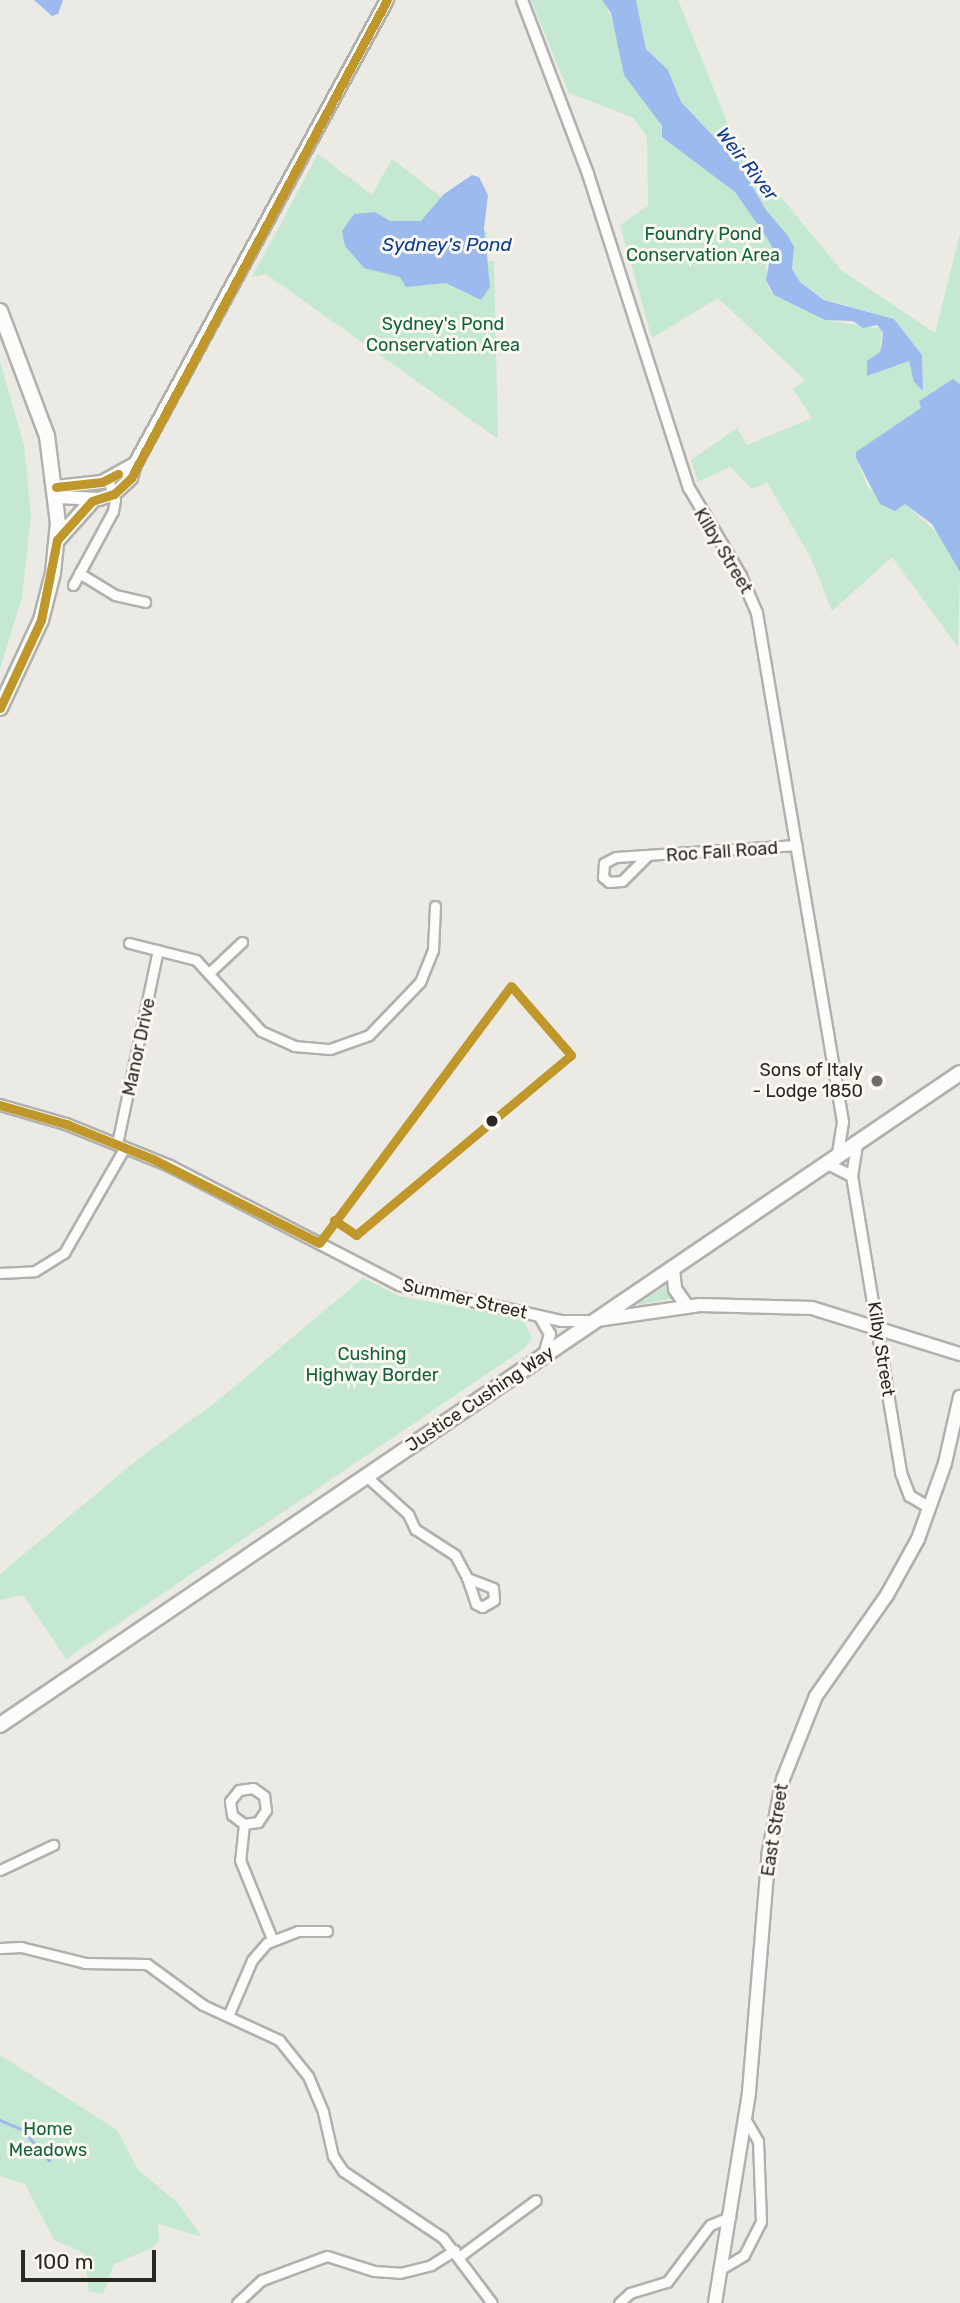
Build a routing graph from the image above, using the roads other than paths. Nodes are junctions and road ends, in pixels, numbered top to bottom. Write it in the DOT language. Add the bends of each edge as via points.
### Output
graph roads {
  1 [pos="387,0"];
  2 [pos="522,0"];
  3 [pos="0,311"];
  4 [pos="135,464"];
  5 [pos="108,480"];
  6 [pos="57,492"];
  7 [pos="114,494"];
  8 [pos="92,501"];
  9 [pos="57,541"];
  10 [pos="79,573"];
  11 [pos="72,585"];
  12 [pos="145,602"];
  13 [pos="0,708"];
  14 [pos="797,845"];
  15 [pos="647,856"];
  16 [pos="435,906"];
  17 [pos="242,942"];
  18 [pos="129,943"];
  19 [pos="158,950"];
  20 [pos="210,972"];
  21 [pos="960,1073"];
  22 [pos="0,1105"];
  23 [pos="843,1122"];
  24 [pos="861,1142"];
  25 [pos="121,1145"];
  26 [pos="833,1161"];
  27 [pos="852,1176"];
  28 [pos="673,1269"];
  29 [pos="0,1273"];
  30 [pos="687,1306"];
  31 [pos="540,1317"];
  32 [pos="596,1321"];
  33 [pos="878,1329"];
  34 [pos="960,1354"];
  35 [pos="543,1356"];
  36 [pos="960,1397"];
  37 [pos="954,1450"];
  38 [pos="366,1476"];
  39 [pos="930,1508"];
  40 [pos="467,1578"];
  41 [pos="0,1725"];
  42 [pos="244,1824"];
  43 [pos="53,1845"];
  44 [pos="0,1870"];
  45 [pos="327,1931"];
  46 [pos="272,1939"];
  47 [pos="0,1948"];
  48 [pos="228,2016"];
  49 [pos="746,2120"];
  50 [pos="536,2200"];
  51 [pos="730,2217"];
  52 [pos="457,2253"];
  53 [pos="721,2269"];
  54 [pos="237,2303"];
  55 [pos="492,2303"];
  56 [pos="619,2303"];
  57 [pos="715,2303"];
  1 -- 4 [label="main road"];
  2 -- 14 [label="street, Kilby Street" via="585,165 689,488 755,607"];
  3 -- 6 [label="main road" via="42,419"];
  4 -- 5 [label="main road"];
  4 -- 7 [label="main road" via="131,478"];
  5 -- 6 [label="main road"];
  5 -- 7 [label="street"];
  6 -- 8 [label="main road"];
  6 -- 9 [label="main road"];
  7 -- 8 [label="main road"];
  7 -- 10 [label="street" via="113,511"];
  8 -- 9 [label="main road"];
  9 -- 13 [label="main road" via="41,621"];
  10 -- 11 [label="street"];
  10 -- 12 [label="street" via="115,595"];
  14 -- 15 [label="street, Roc Fall Road"];
  14 -- 23 [label="street, Kilby Street"];
  15 -- 15 [label="street, Roc Fall Road" via="611,858 603,866 603,877 609,882 622,881"];
  16 -- 20 [label="street" via="433,950 420,982 379,1027 343,1047 304,1048 273,1038 242,1015"];
  17 -- 20 [label="street"];
  18 -- 19 [label="street"];
  19 -- 20 [label="street" via="191,957"];
  19 -- 25 [label="street, Manor Drive"];
  21 -- 24 [label="main road, Justice Cushing Way"];
  22 -- 25 [label="street, Summer Street"];
  23 -- 24 [label="street"];
  23 -- 26 [label="street, Kilby Street"];
  24 -- 26 [label="main road, Justice Cushing Way"];
  24 -- 27 [label="street, Kilby Street"];
  25 -- 29 [label="street, Manor Drive" via="64,1253 35,1271"];
  25 -- 31 [label="street, Summer Street" via="393,1282"];
  26 -- 27 [label="street"];
  26 -- 28 [label="main road, Justice Cushing Way"];
  27 -- 33 [label="street, Kilby Street"];
  28 -- 30 [label="main road" via="675,1289"];
  28 -- 32 [label="main road, Justice Cushing Way"];
  30 -- 32 [label="main road, Summer Street"];
  30 -- 33 [label="main road, Summer Street" via="821,1309"];
  31 -- 32 [label="street, Summer Street"];
  31 -- 35 [label="street" via="550,1334"];
  32 -- 35 [label="main road, Justice Cushing Way"];
  33 -- 34 [label="main road, Summer Street"];
  33 -- 39 [label="street, Kilby Street" via="902,1479 912,1498"];
  35 -- 38 [label="main road, Justice Cushing Way"];
  36 -- 37 [label="main road, East Street"];
  37 -- 39 [label="main road, East Street"];
  38 -- 40 [label="street" via="408,1514 417,1530 455,1555"];
  38 -- 41 [label="main road, Justice Cushing Way"];
  39 -- 49 [label="main road, East Street" via="895,1581 816,1696 787,1763 769,1851"];
  42 -- 42 [label="street" via="258,1822 266,1810 264,1796 253,1788 239,1790 230,1801 232,1815"];
  42 -- 46 [label="street" via="239,1849 243,1872"];
  43 -- 44 [label="street"];
  45 -- 46 [label="street" via="298,1931"];
  46 -- 48 [label="street" via="255,1955"];
  47 -- 48 [label="street" via="21,1947 85,1963 139,1962 194,2000"];
  48 -- 52 [label="street" via="273,2036 299,2060 320,2102 333,2156 348,2176 432,2230"];
  49 -- 51 [label="main road, East Street"];
  49 -- 53 [label="street" via="755,2130 760,2151 761,2222 744,2255"];
  50 -- 52 [label="street"];
  51 -- 53 [label="main road, East Street"];
  51 -- 56 [label="street" via="710,2225 667,2283 631,2293"];
  52 -- 54 [label="street" via="400,2273 373,2271 327,2256 262,2280"];
  52 -- 55 [label="street"];
  53 -- 57 [label="main road, East Street"];
}
